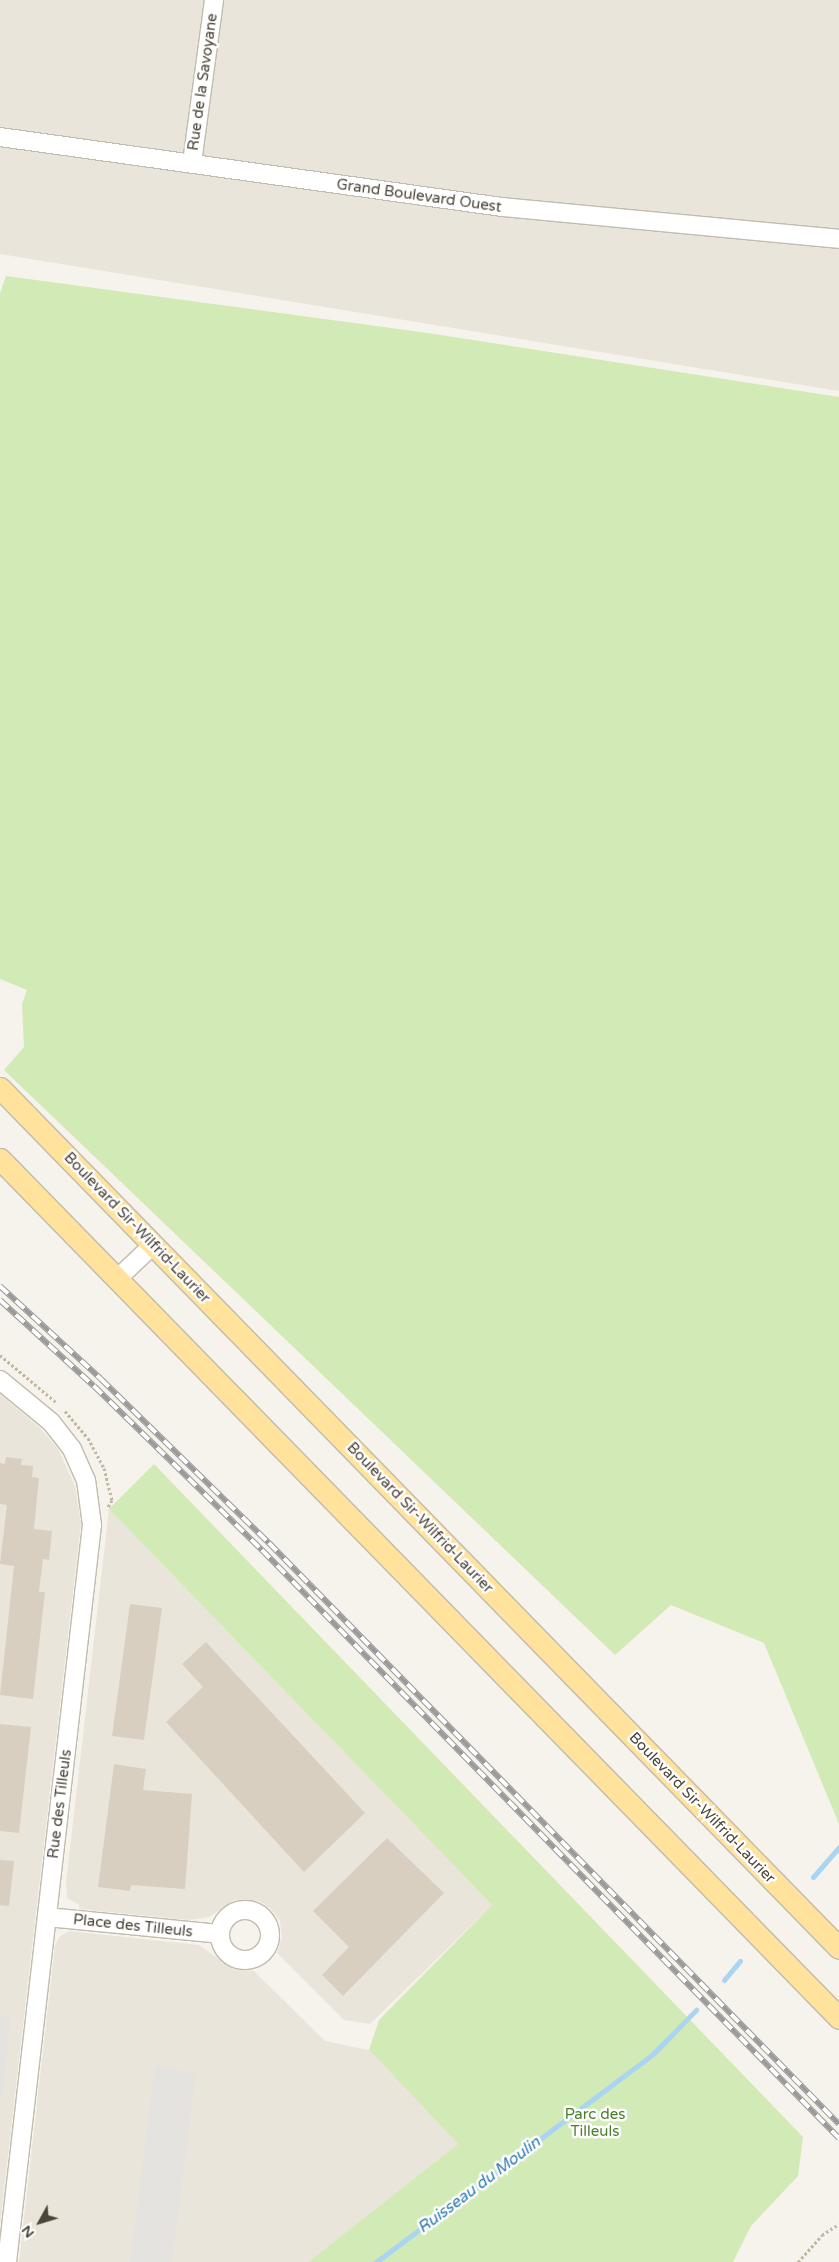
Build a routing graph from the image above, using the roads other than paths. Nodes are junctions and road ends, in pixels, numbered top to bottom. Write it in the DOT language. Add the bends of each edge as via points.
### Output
graph roads {
  1 [pos="214,0"];
  2 [pos="0,137"];
  3 [pos="192,163"];
  4 [pos="839,239"];
  5 [pos="0,1088"];
  6 [pos="0,1159"];
  7 [pos="153,1245"];
  8 [pos="117,1279"];
  9 [pos="0,1380"];
  10 [pos="47,1917"];
  11 [pos="219,1934"];
  12 [pos="839,1948"];
  13 [pos="839,2018"];
  14 [pos="7,2262"];
  1 -- 3 [label="street, Rue de la Savoyane"];
  2 -- 3 [label="street, Grand Boulevard Ouest"];
  3 -- 4 [label="street, Grand Boulevard Ouest" via="502,207"];
  5 -- 7 [label="main road, Boulevard Sir-Wilfrid-Laurier"];
  6 -- 8 [label="main road"];
  7 -- 8 [label="street"];
  7 -- 12 [label="main road, Boulevard Sir-Wilfrid-Laurier"];
  8 -- 13 [label="main road"];
  9 -- 10 [label="street, Rue des Tilleuls" via="51,1422 66,1440 82,1469 92,1513"];
  10 -- 11 [label="street, Place des Tilleuls"];
  10 -- 14 [label="street, Rue des Tilleuls"];
}
